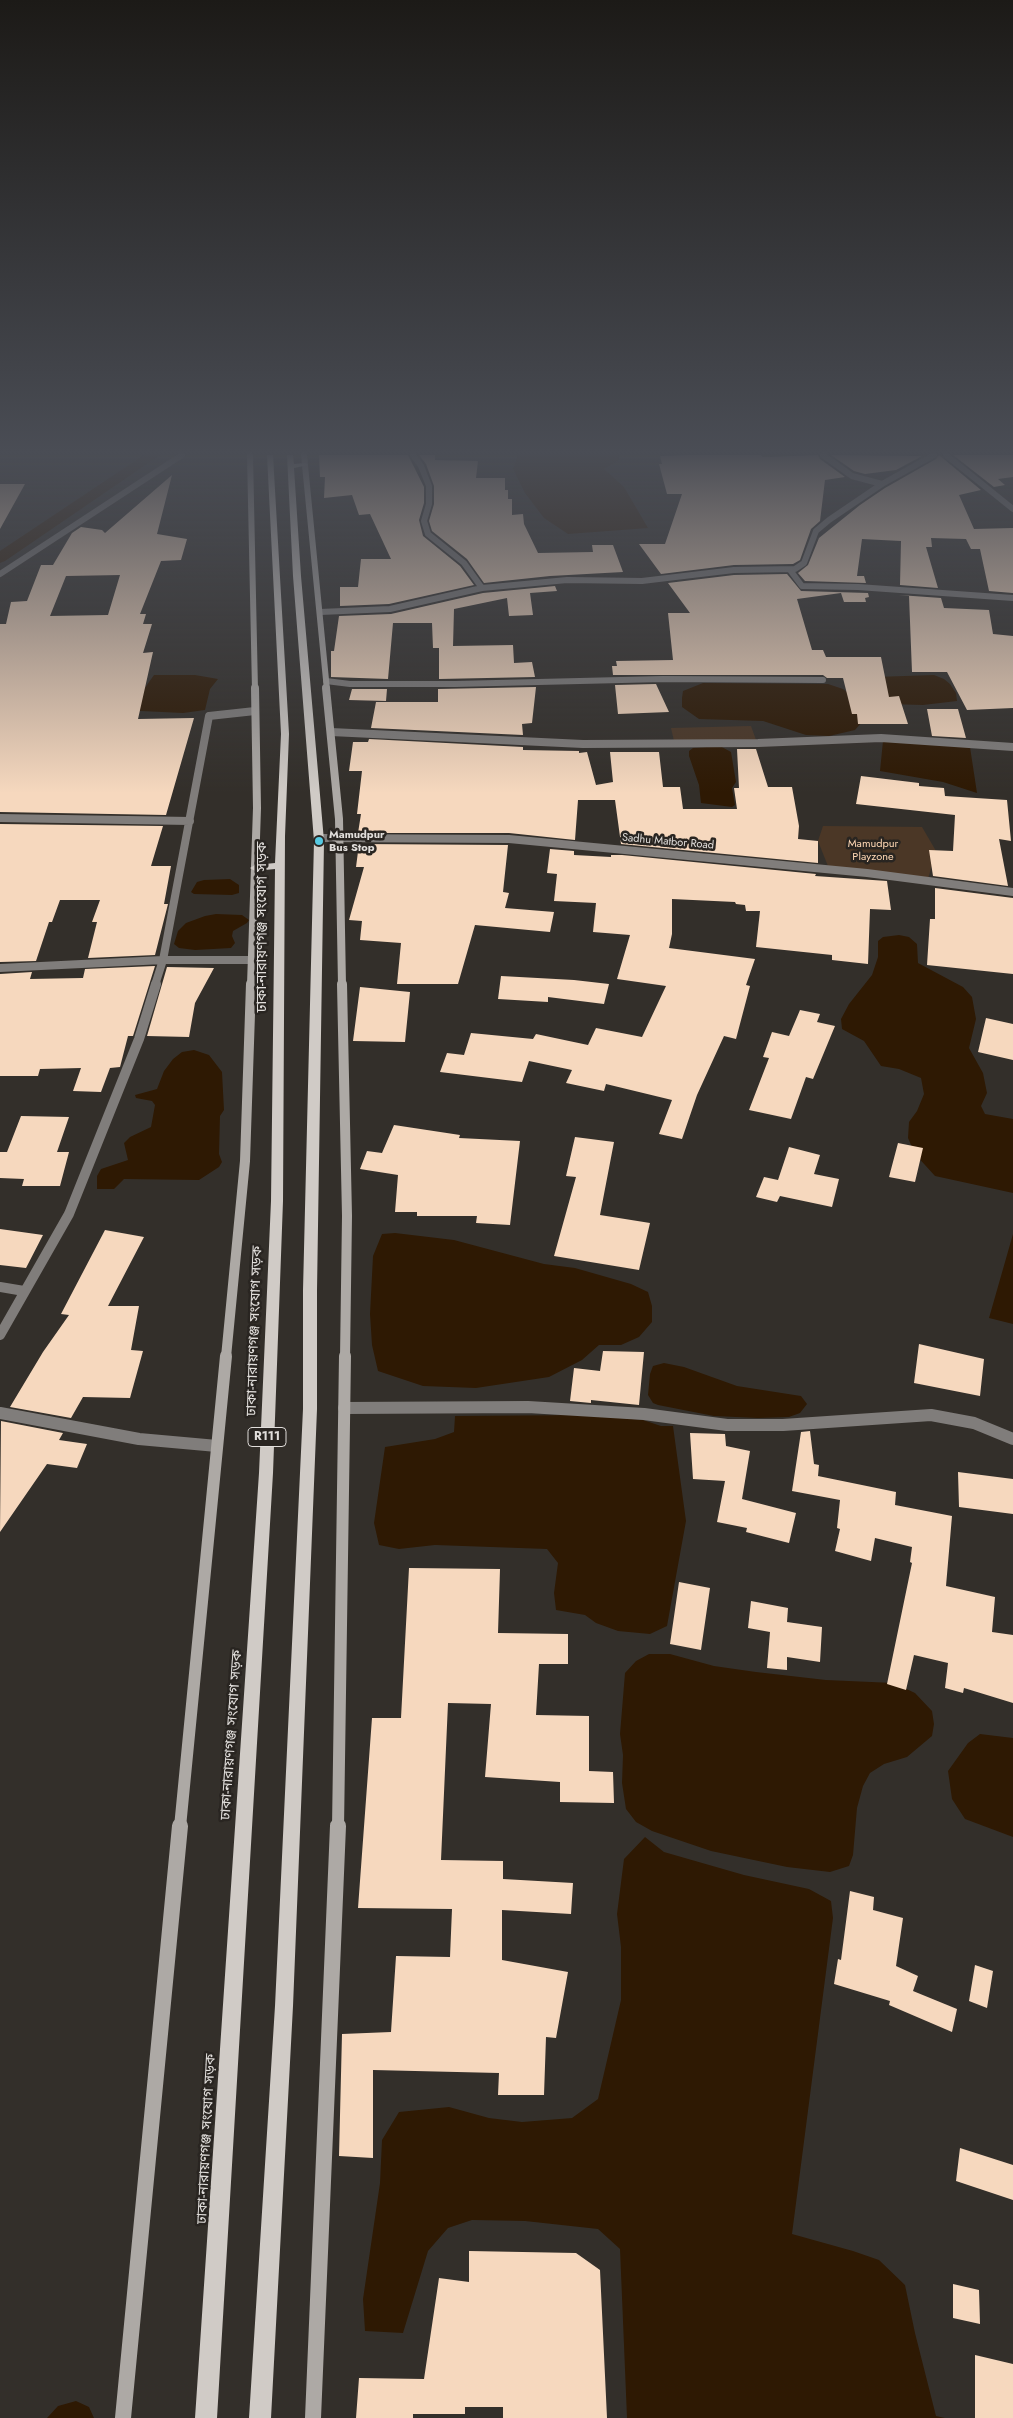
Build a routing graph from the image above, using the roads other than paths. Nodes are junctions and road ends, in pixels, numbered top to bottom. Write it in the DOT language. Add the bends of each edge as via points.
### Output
graph roads {
  1 [pos="252,568"];
  2 [pos="276,568"];
  3 [pos="297,568"];
  4 [pos="314,568"];
  5 [pos="467,568"];
  6 [pos="797,568"];
  7 [pos="790,570"];
  8 [pos="482,588"];
  9 [pos="1013,598"];
  10 [pos="320,612"];
  11 [pos="823,680"];
  12 [pos="326,681"];
  13 [pos="255,711"];
  14 [pos="331,732"];
  15 [pos="1013,747"];
  16 [pos="0,818"];
  17 [pos="190,821"];
  18 [pos="339,837"];
  19 [pos="319,838"];
  20 [pos="280,866"];
  21 [pos="255,868"];
  22 [pos="1013,892"];
  23 [pos="163,960"];
  24 [pos="252,960"];
  25 [pos="0,968"];
  26 [pos="0,1288"];
  27 [pos="24,1291"];
  28 [pos="0,1335"];
  29 [pos="344,1408"];
  30 [pos="0,1413"];
  31 [pos="1013,1439"];
  32 [pos="217,1446"];
  33 [pos="123,2418"];
  34 [pos="206,2418"];
  35 [pos="260,2418"];
  36 [pos="313,2418"];
  1 -- 13 [label="street"];
  2 -- 20 [label="main road, ঢাকা-নারায়ণগঞ্জ সংযোগ সড়ক / R111" via="285,734"];
  3 -- 19 [label="main road"];
  4 -- 10 [label="street"];
  5 -- 8 [label="street"];
  6 -- 7 [label="street"];
  7 -- 8 [label="street" via="734,570 642,581 567,580"];
  7 -- 9 [label="street" via="802,586"];
  8 -- 10 [label="street" via="390,609"];
  10 -- 12 [label="street"];
  11 -- 12 [label="street" via="663,679 474,684 350,684"];
  12 -- 14 [label="street"];
  13 -- 17 [label="street" via="209,716"];
  13 -- 21 [label="street"];
  14 -- 15 [label="street" via="574,744 758,743 881,738"];
  14 -- 18 [label="street"];
  16 -- 17 [label="street"];
  17 -- 23 [label="street"];
  18 -- 19 [label="street, Sadhu Matbor Road"];
  18 -- 22 [label="street, Sadhu Matbor Road" via="518,840 867,873"];
  18 -- 29 [label="street" via="347,1216"];
  19 -- 35 [label="main road" via="310,1409 284,2006"];
  20 -- 21 [label="main road"];
  20 -- 34 [label="main road, ঢাকা-নারায়ণগঞ্জ সংযোগ সড়ক / R111" via="277,1201 266,1473"];
  21 -- 24 [label="street"];
  23 -- 24 [label="street"];
  23 -- 25 [label="street"];
  23 -- 27 [label="street" via="139,1038 69,1214"];
  24 -- 32 [label="street" via="245,1161"];
  26 -- 27 [label="street"];
  27 -- 28 [label="street"];
  29 -- 31 [label="street" via="528,1407 644,1414 737,1425 931,1415 974,1423"];
  29 -- 36 [label="street" via="337,1871"];
  30 -- 32 [label="street" via="139,1439"];
  32 -- 33 [label="street"];
}
